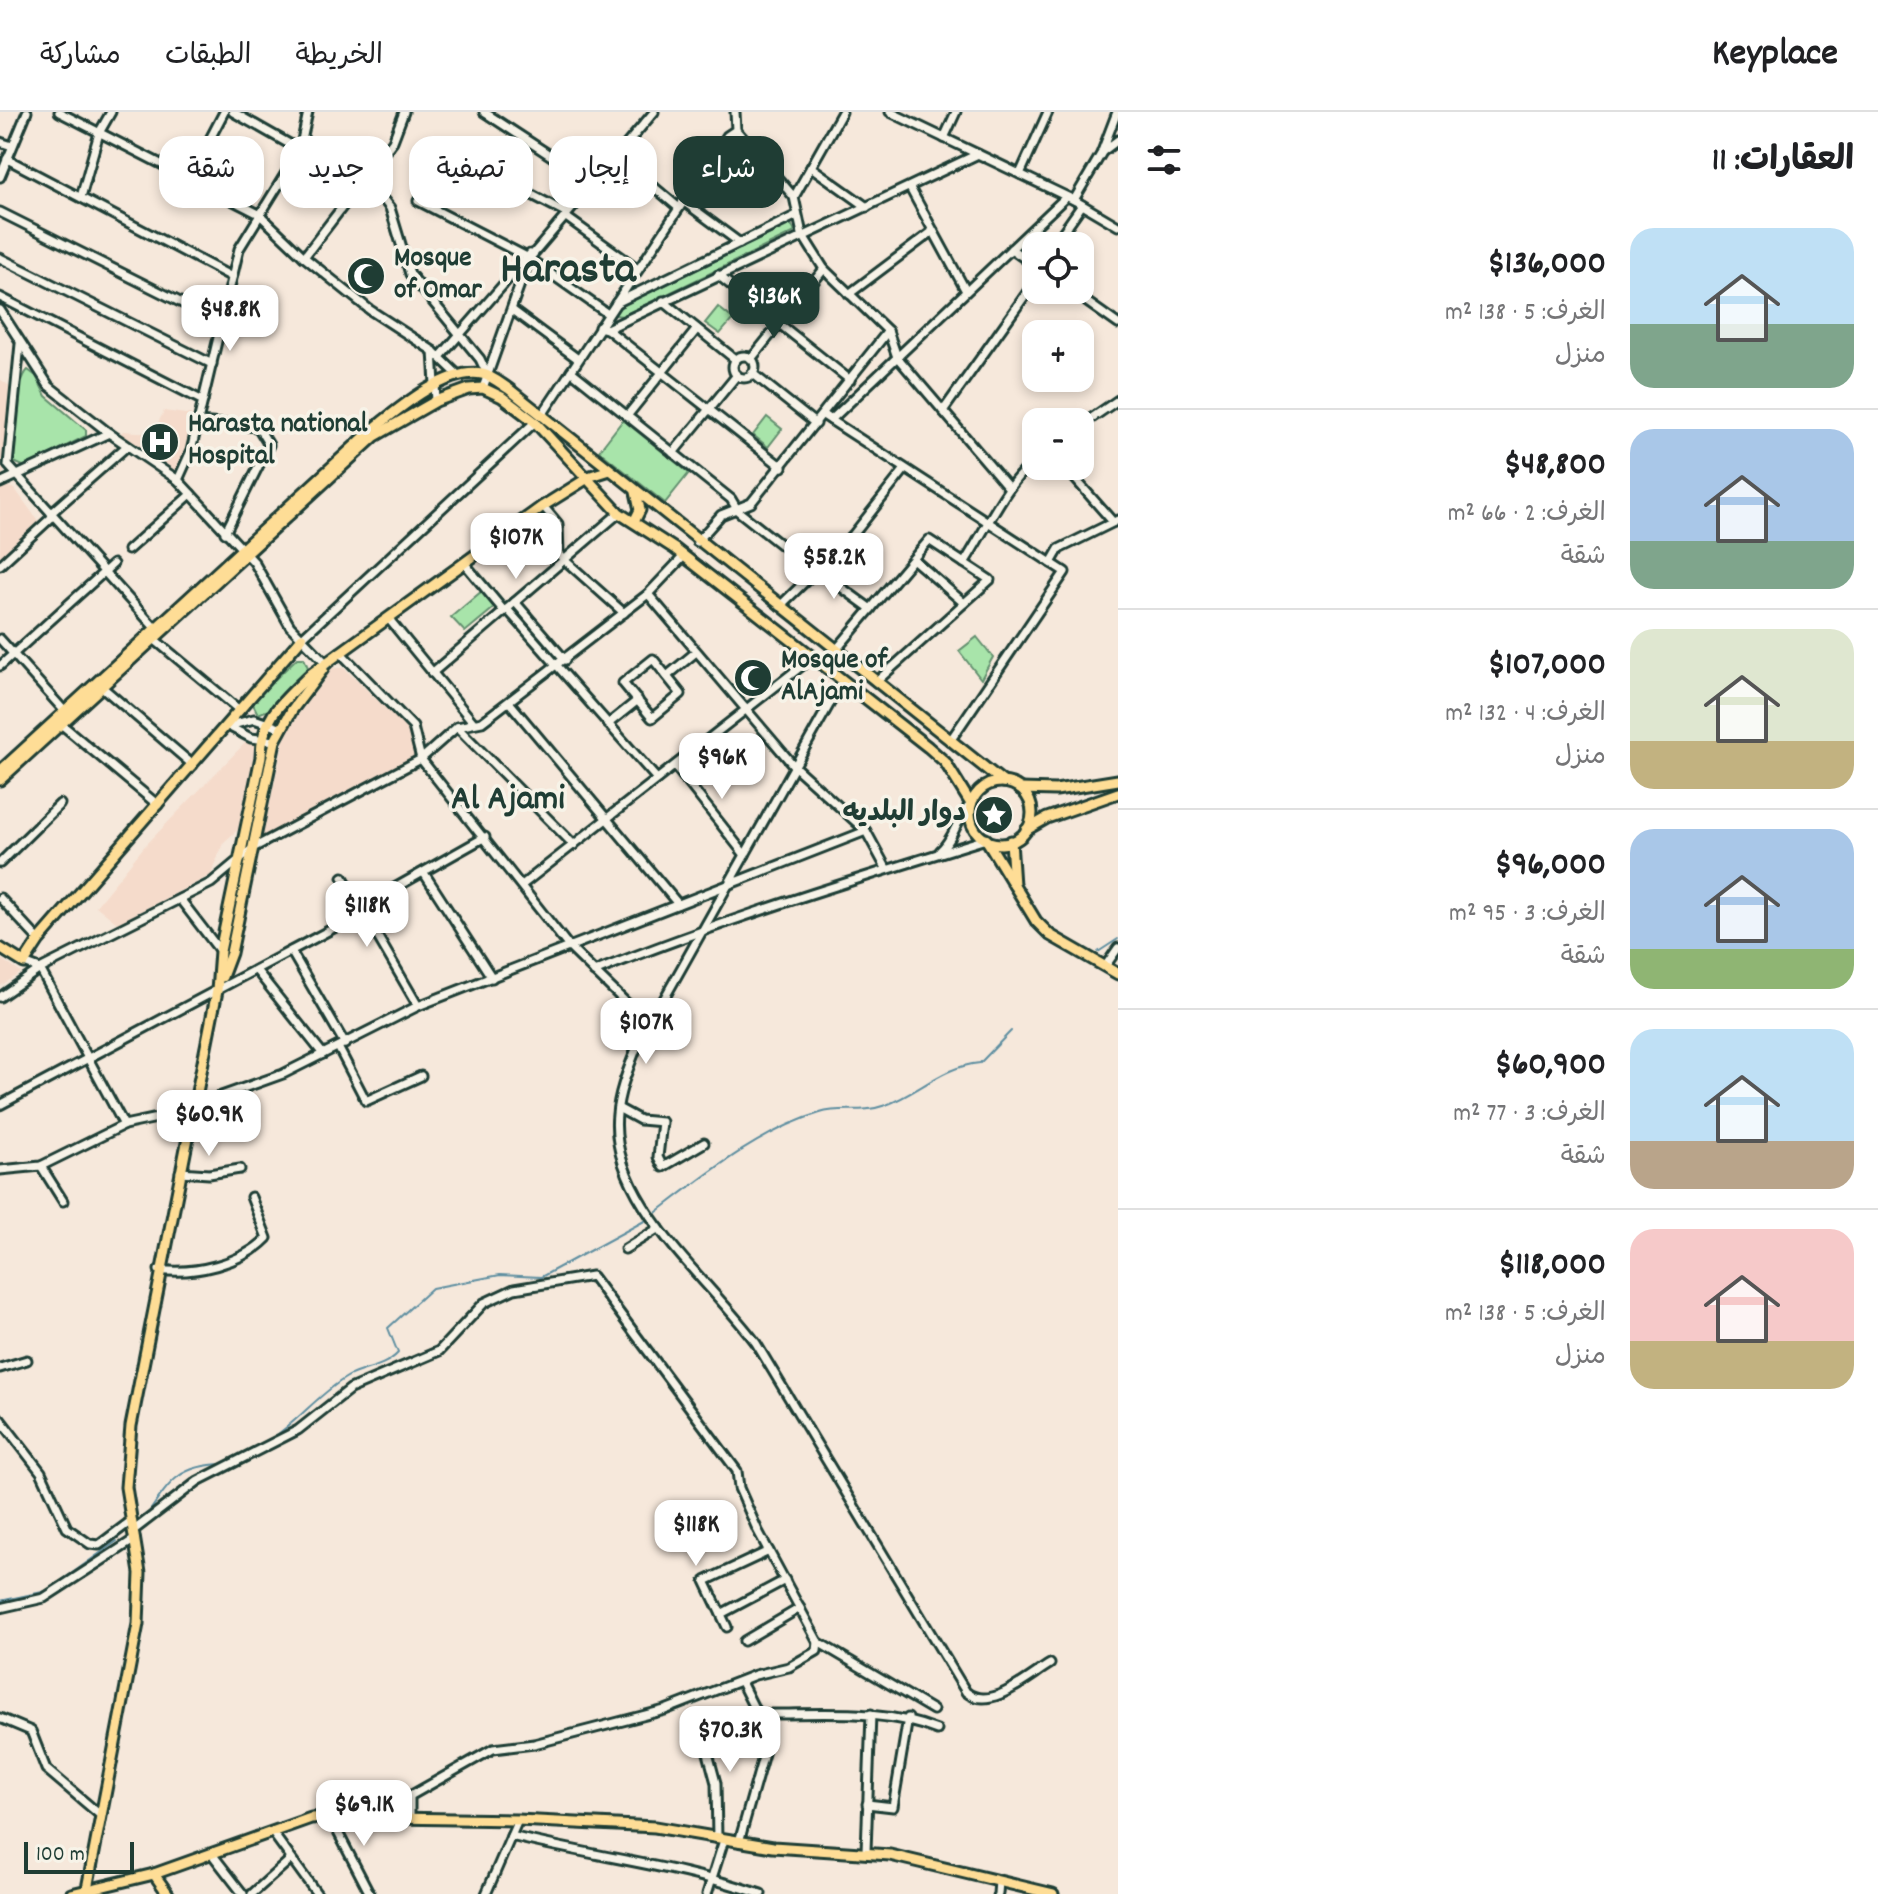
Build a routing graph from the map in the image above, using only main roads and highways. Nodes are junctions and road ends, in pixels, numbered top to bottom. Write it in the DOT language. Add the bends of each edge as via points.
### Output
graph roads {
  1 [pos="539,419"];
  2 [pos="610,470"];
  3 [pos="586,479"];
  4 [pos="636,492"];
  5 [pos="634,522"];
  6 [pos="244,552"];
  7 [pos="154,634"];
  8 [pos="785,635"];
  9 [pos="816,635"];
  10 [pos="302,638"];
  11 [pos="327,664"];
  12 [pos="67,714"];
  13 [pos="0,771"];
  14 [pos="0,780"];
  15 [pos="1118,780"];
  16 [pos="1003,782"];
  17 [pos="1020,789"];
  18 [pos="1118,793"];
  19 [pos="971,804"];
  20 [pos="1026,830"];
  21 [pos="986,839"];
  22 [pos="1011,841"];
  23 [pos="1014,885"];
  24 [pos="0,948"];
  25 [pos="1118,974"];
  26 [pos="217,991"];
  27 [pos="154,1874"];
  28 [pos="86,1893"];
  29 [pos="71,1894"];
  30 [pos="168,1894"];
  31 [pos="1053,1894"];
  1 -- 2 [label="main road"];
  1 -- 3 [label="main road"];
  1 -- 6 [label="main road" via="483,388 436,401 375,436"];
  1 -- 6 [label="main road" via="488,376 458,375 404,404 371,431"];
  2 -- 3 [label="main road"];
  2 -- 4 [label="main road"];
  3 -- 5 [label="main road"];
  3 -- 11 [label="main road"];
  4 -- 5 [label="main road" via="640,510"];
  4 -- 9 [label="main road"];
  5 -- 8 [label="main road"];
  6 -- 7 [label="main road"];
  7 -- 12 [label="main road"];
  7 -- 12 [label="main road"];
  8 -- 9 [label="main road" via="800,630"];
  8 -- 19 [label="main road" via="945,762"];
  9 -- 16 [label="main road"];
  10 -- 24 [label="main road" via="24,963"];
  11 -- 26 [label="main road" via="275,741 231,953"];
  11 -- 26 [label="main road" via="301,684 267,723 261,739"];
  12 -- 13 [label="main road"];
  12 -- 14 [label="main road"];
  15 -- 17 [label="main road" via="1056,790"];
  16 -- 17 [label="main road"];
  16 -- 19 [label="main road" via="983,787"];
  17 -- 20 [label="main road" via="1031,808"];
  18 -- 20 [label="main road"];
  19 -- 21 [label="main road" via="972,824"];
  20 -- 22 [label="main road"];
  21 -- 22 [label="main road"];
  21 -- 23 [label="main road"];
  22 -- 23 [label="main road"];
  23 -- 25 [label="main road" via="1050,935"];
  26 -- 28 [label="main road" via="159,1270 126,1466 140,1573 138,1624"];
  27 -- 28 [label="main road"];
  27 -- 30 [label="main road"];
  27 -- 31 [label="main road" via="311,1818 518,1820 617,1823 806,1851 866,1851"];
  28 -- 29 [label="main road"];
}
